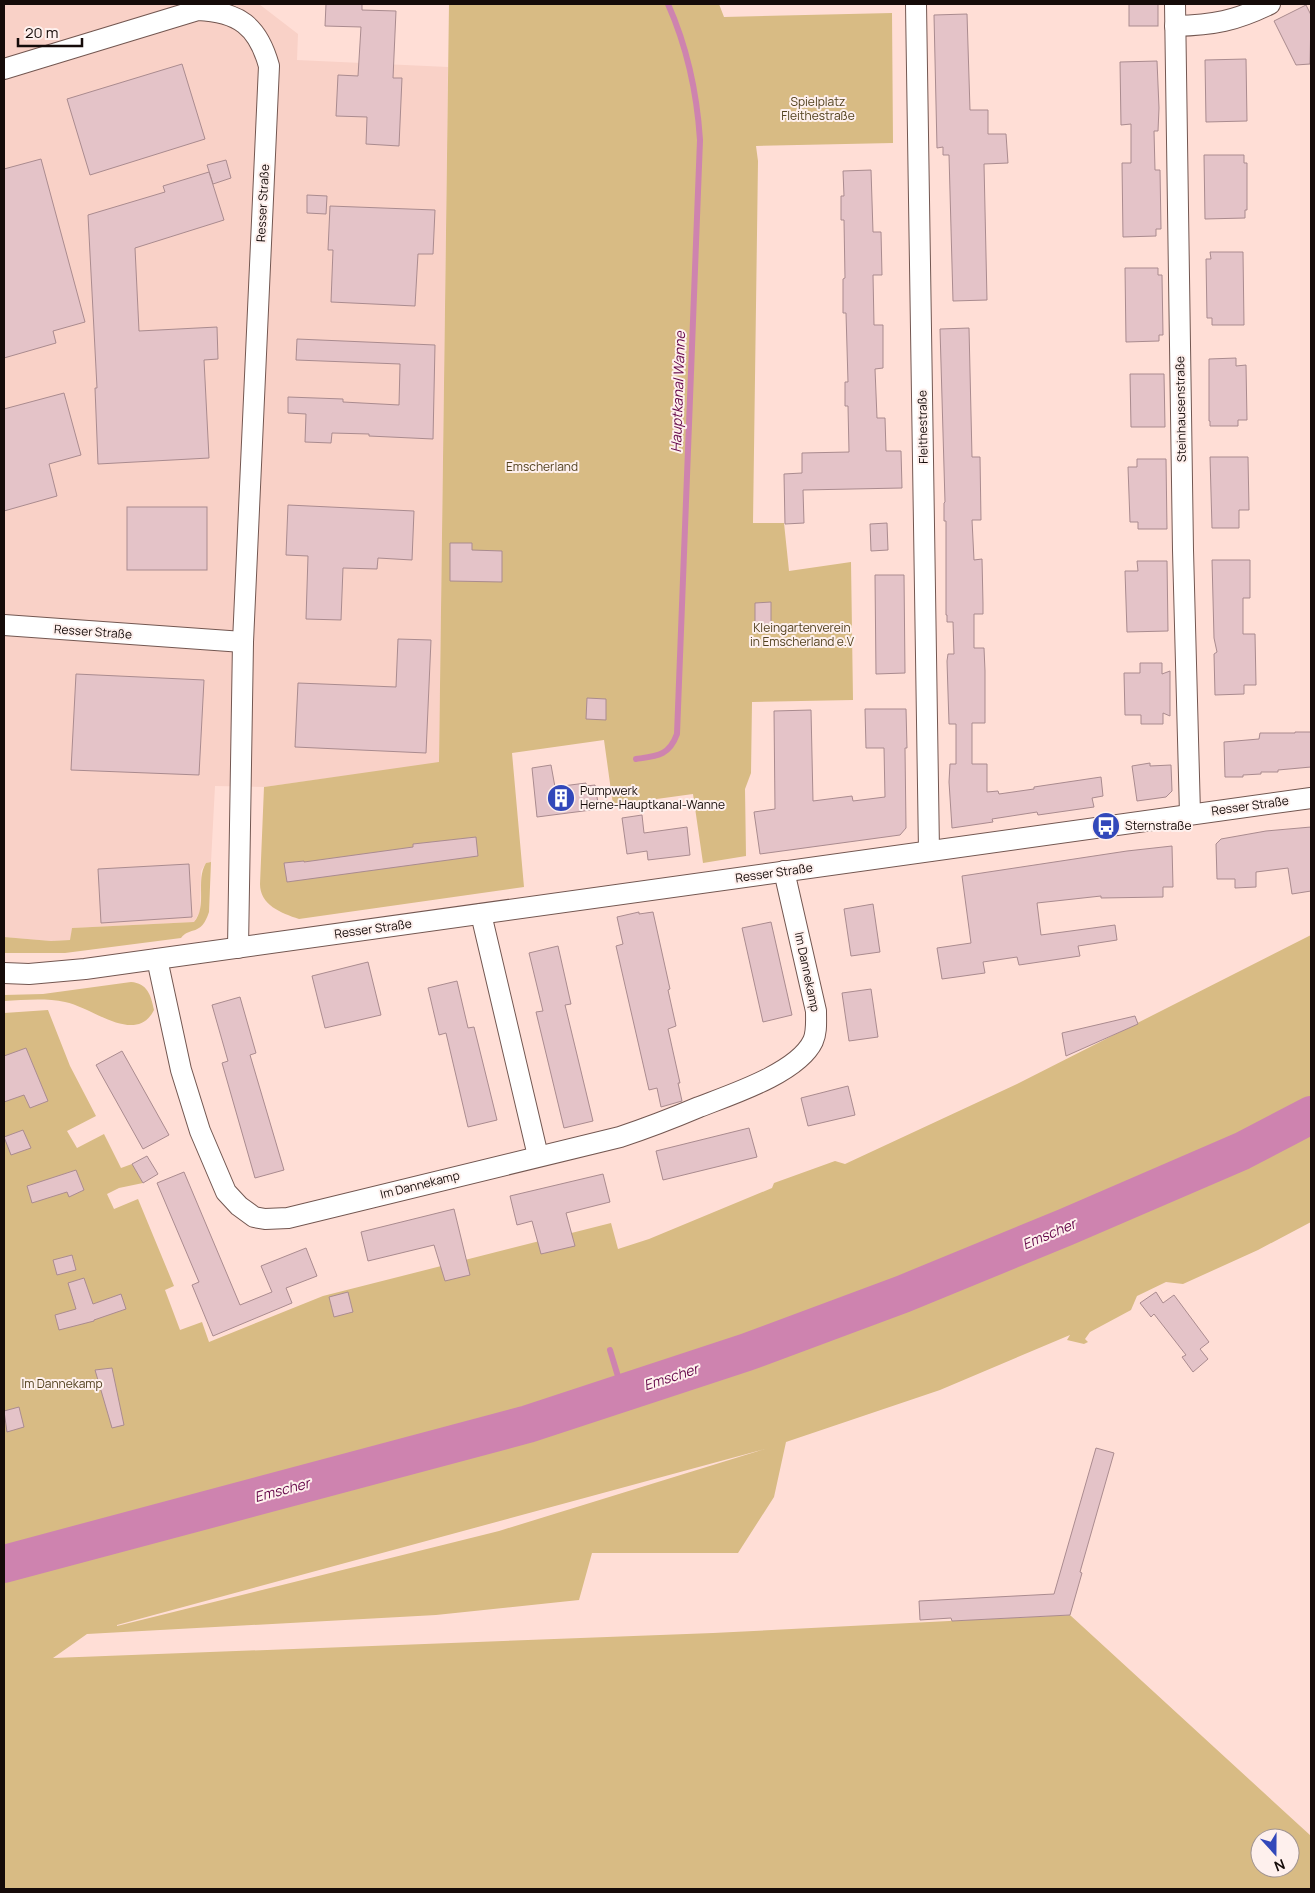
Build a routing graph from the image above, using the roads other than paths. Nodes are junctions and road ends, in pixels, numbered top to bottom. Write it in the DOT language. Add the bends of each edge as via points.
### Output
graph roads {
  1 [pos="916,4"];
  2 [pos="1176,4"];
  3 [pos="1270,4"];
  4 [pos="1175,26"];
  5 [pos="4,70"];
  6 [pos="4,625"];
  7 [pos="243,642"];
  8 [pos="1311,798"];
  9 [pos="1190,814"];
  10 [pos="929,851"];
  11 [pos="784,871"];
  12 [pos="481,914"];
  13 [pos="238,948"];
  14 [pos="158,959"];
  15 [pos="4,973"];
  16 [pos="538,1156"];
  1 -- 10 [label="street, Fleithestraße"];
  2 -- 4 [label="street, Steinhausenstraße"];
  3 -- 4 [label="street" via="1226,22"];
  4 -- 9 [label="street, Steinhausenstraße"];
  5 -- 7 [label="street, Resser Straße" via="198,10 218,11 238,19 254,32 264,49 269,66"];
  6 -- 7 [label="street, Resser Straße"];
  7 -- 13 [label="street, Resser Straße"];
  8 -- 9 [label="street, Resser Straße"];
  9 -- 10 [label="street, Resser Straße"];
  10 -- 11 [label="street, Resser Straße"];
  11 -- 12 [label="street, Resser Straße"];
  11 -- 16 [label="street, Im Dannekamp" via="816,1012 817,1028 804,1054 755,1085 643,1130"];
  12 -- 13 [label="street, Resser Straße"];
  12 -- 16 [label="street"];
  13 -- 14 [label="street, Resser Straße"];
  14 -- 15 [label="street, Resser Straße" via="85,969"];
  14 -- 16 [label="street, Im Dannekamp" via="181,1070 200,1130 226,1192 254,1217 288,1218"];
}
